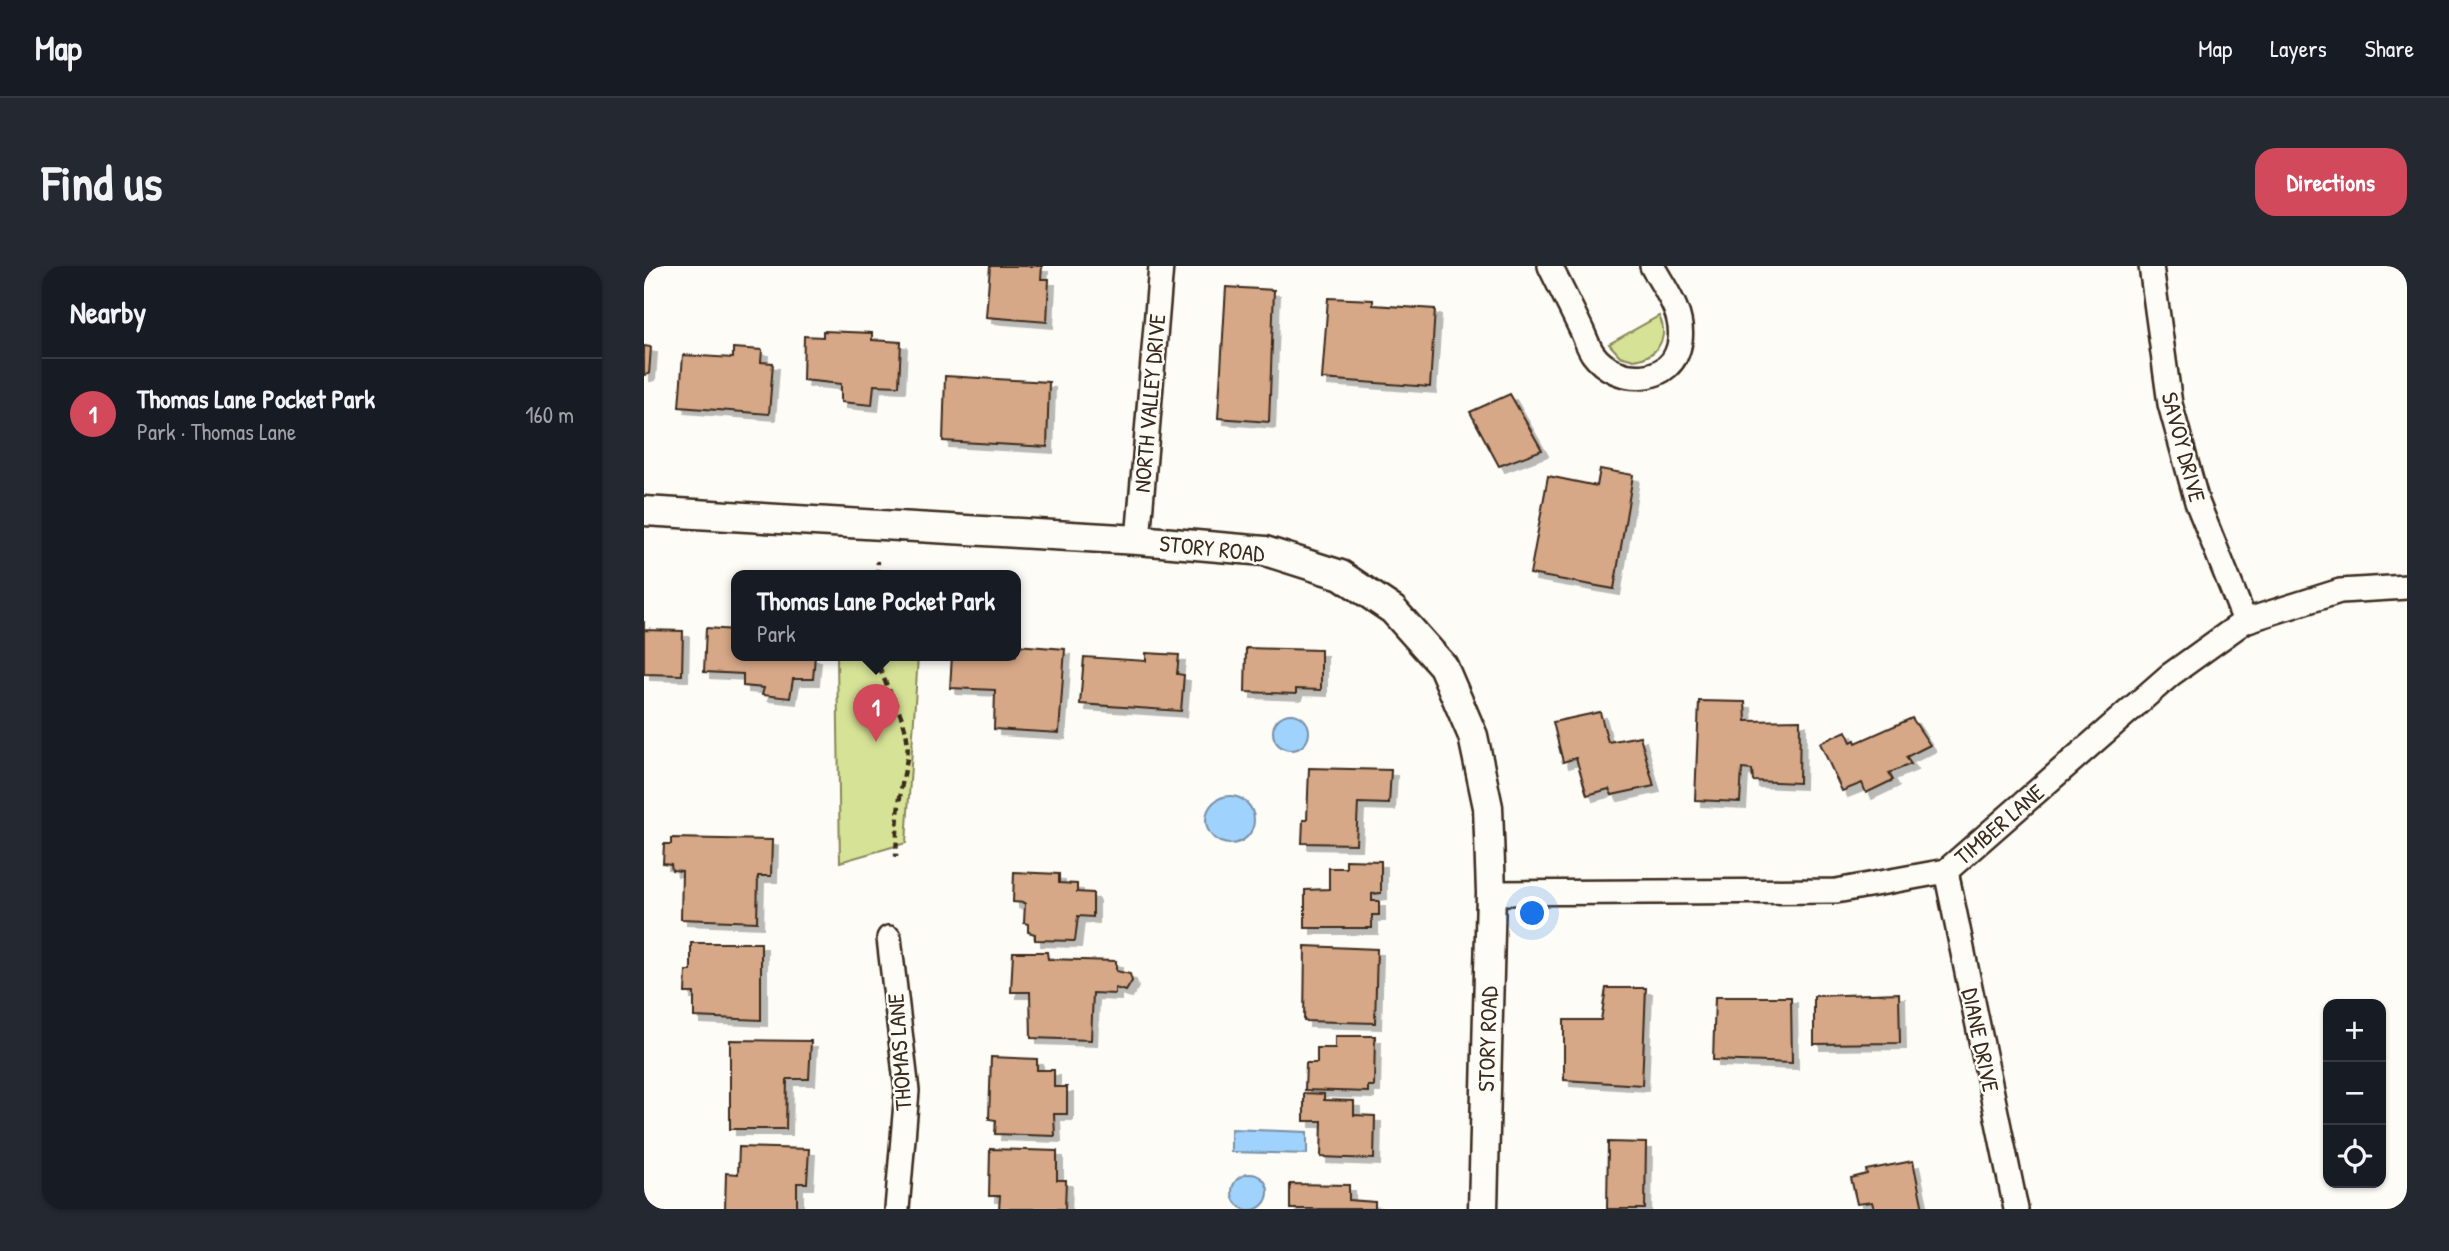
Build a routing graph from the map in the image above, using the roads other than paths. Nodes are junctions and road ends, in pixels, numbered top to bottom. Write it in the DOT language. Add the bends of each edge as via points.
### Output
graph roads {
  1 [pos="1161,266"];
  2 [pos="1550,266"];
  3 [pos="1652,266"];
  4 [pos="2151,266"];
  5 [pos="644,511"];
  6 [pos="1138,540"];
  7 [pos="2407,587"];
  8 [pos="2245,621"];
  9 [pos="1946,871"];
  10 [pos="1491,893"];
  11 [pos="890,938"];
  12 [pos="897,1209"];
  13 [pos="1483,1209"];
  14 [pos="2016,1209"];
  1 -- 6 [label="street, NORTH VALLEY DRIVE"];
  2 -- 3 [label="street" via="1593,355 1615,373 1639,378 1673,361 1680,341 1679,317"];
  4 -- 8 [label="street, SAVOY DRIVE" via="2170,404 2197,502"];
  5 -- 6 [label="street, STORY ROAD"];
  6 -- 10 [label="street, STORY ROAD" via="1265,551 1340,575 1393,610 1443,666 1473,736 1488,807"];
  7 -- 8 [label="street, TIMBER LANE" via="2340,591"];
  8 -- 9 [label="street, TIMBER LANE" via="2170,675"];
  9 -- 10 [label="street, TIMBER LANE" via="1836,891"];
  9 -- 14 [label="street, DIANE DRIVE"];
  10 -- 13 [label="street, STORY ROAD"];
  11 -- 12 [label="street, THOMAS LANE" via="907,1091"];
}
